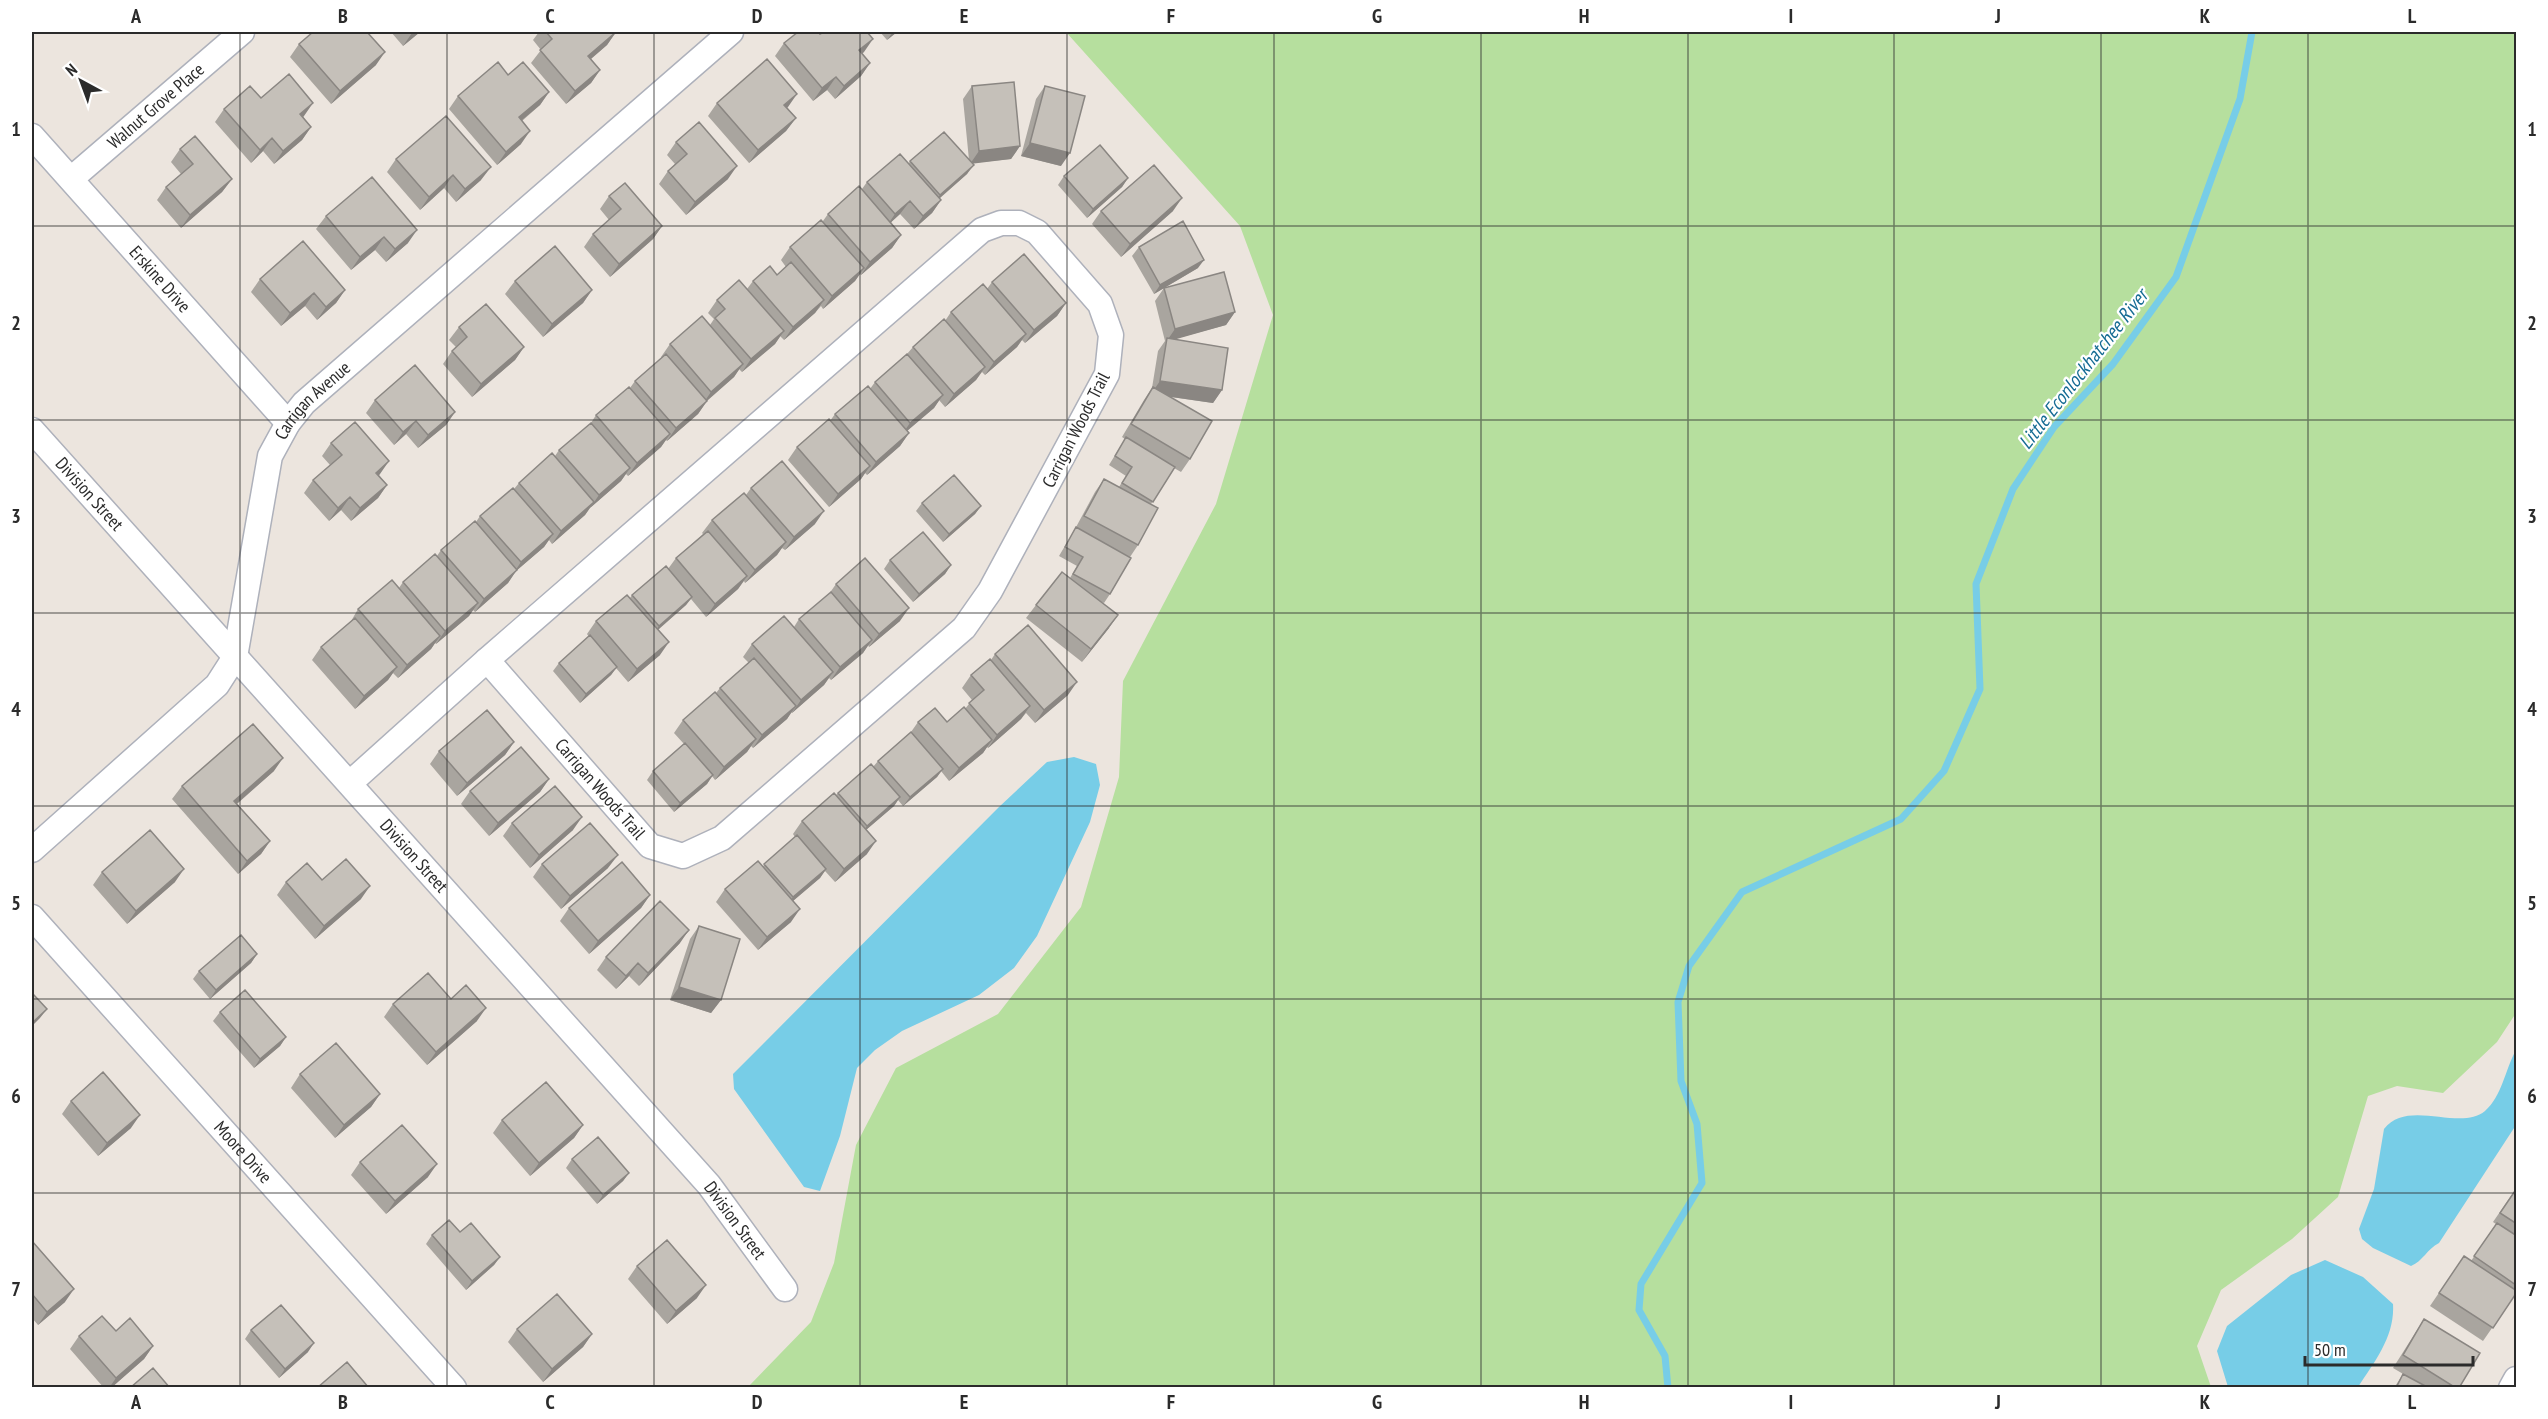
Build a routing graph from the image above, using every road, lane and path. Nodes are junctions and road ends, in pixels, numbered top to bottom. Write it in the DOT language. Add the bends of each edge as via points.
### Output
graph roads {
  1 [pos="242,32"];
  2 [pos="731,32"];
  3 [pos="32,136"];
  4 [pos="71,179"];
  5 [pos="288,423"];
  6 [pos="32,430"];
  7 [pos="235,657"];
  8 [pos="488,660"];
  9 [pos="350,783"];
  10 [pos="32,850"];
  11 [pos="32,917"];
  12 [pos="785,1289"];
  13 [pos="2517,1378"];
  14 [pos="454,1388"];
  15 [pos="2511,1388"];
  1 -- 4 [label="street, Walnut Grove Place"];
  2 -- 5 [label="street, Carrigan Avenue" via="329,379"];
  3 -- 4 [label="street, Erskine Drive"];
  4 -- 5 [label="street, Erskine Drive"];
  5 -- 7 [label="street, Carrigan Avenue" via="270,456"];
  6 -- 7 [label="street, Division Street"];
  7 -- 9 [label="street, Division Street"];
  7 -- 10 [label="street, Carrigan Avenue" via="217,685"];
  8 -- 8 [label="street, Carrigan Woods Trail" via="982,230 1001,223 1019,223 1037,232 1100,304 1112,335 1107,374 984,600 964,628 722,838 683,856 650,846"];
  8 -- 9 [label="street, Carrigan Woods Trail"];
  9 -- 12 [label="street, Division Street" via="709,1185"];
  11 -- 14 [label="street, Moore Drive"];
  13 -- 15 [label="street"];
}
